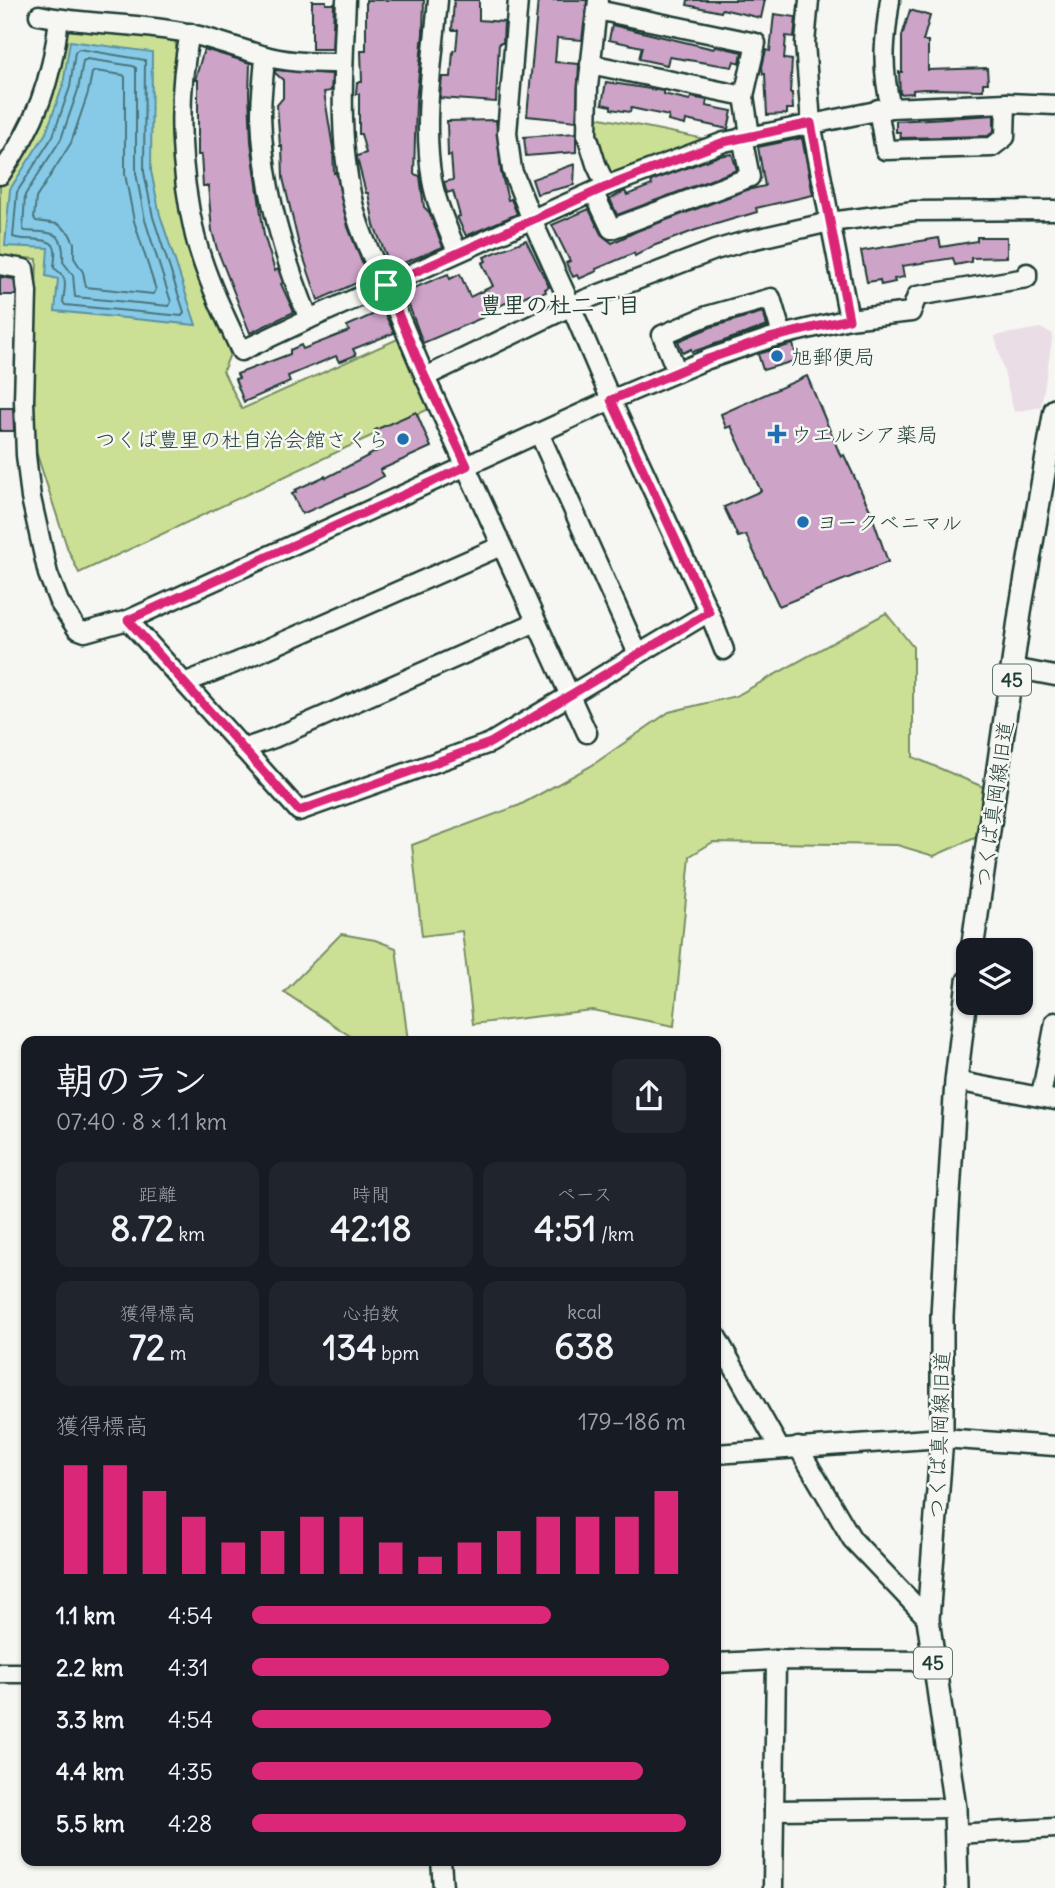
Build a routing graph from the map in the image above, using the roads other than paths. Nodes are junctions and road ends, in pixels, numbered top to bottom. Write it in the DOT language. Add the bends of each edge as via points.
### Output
graph roads {
  1 [pos="346,0"];
  2 [pos="438,0"];
  3 [pos="519,0"];
  4 [pos="808,0"];
  5 [pos="890,0"];
  6 [pos="597,5"];
  7 [pos="39,15"];
  8 [pos="59,19"];
  9 [pos="190,33"];
  10 [pos="265,56"];
  11 [pos="344,64"];
  12 [pos="590,64"];
  13 [pos="744,96"];
  14 [pos="1006,103"];
  15 [pos="1055,105"];
  16 [pos="884,109"];
  17 [pos="811,123"];
  18 [pos="746,136"];
  19 [pos="0,175"];
  20 [pos="600,190"];
  21 [pos="1055,210"];
  22 [pos="531,220"];
  23 [pos="830,222"];
  24 [pos="457,252"];
  25 [pos="0,265"];
  26 [pos="1027,273"];
  27 [pos="386,285"];
  28 [pos="571,306"];
  29 [pos="309,319"];
  30 [pos="849,319"];
  31 [pos="782,335"];
  32 [pos="677,372"];
  33 [pos="425,377"];
  34 [pos="611,400"];
  35 [pos="1055,410"];
  36 [pos="539,433"];
  37 [pos="467,466"];
  38 [pos="501,546"];
  39 [pos="709,612"];
  40 [pos="128,620"];
  41 [pos="536,622"];
  42 [pos="724,650"];
  43 [pos="638,654"];
  44 [pos="1013,668"];
  45 [pos="1055,676"];
  46 [pos="184,683"];
  47 [pos="569,695"];
  48 [pos="587,733"];
  49 [pos="243,749"];
  50 [pos="974,938"];
  51 [pos="964,1015"];
  52 [pos="1055,1022"];
  53 [pos="956,1081"];
  54 [pos="1048,1099"];
  55 [pos="721,1344"];
  56 [pos="942,1438"];
  57 [pos="1055,1446"];
  58 [pos="789,1448"];
  59 [pos="721,1454"];
  60 [pos="928,1619"];
  61 [pos="776,1660"];
  62 [pos="933,1661"];
  63 [pos="721,1663"];
  64 [pos="0,1673"];
  65 [pos="21,1673"];
  66 [pos="955,1808"];
  67 [pos="774,1810"];
  68 [pos="1055,1828"];
  69 [pos="957,1834"];
  70 [pos="441,1866"];
  71 [pos="443,1888"];
  72 [pos="773,1888"];
  73 [pos="957,1888"];
  1 -- 11 [label="street"];
  2 -- 24 [label="street" via="426,125 432,181"];
  3 -- 22 [label="street" via="507,133 512,170"];
  4 -- 17 [label="street" via="805,43"];
  5 -- 16 [label="street" via="883,50"];
  6 -- 12 [label="street"];
  6 -- 13 [label="street" via="756,43"];
  7 -- 8 [label="street"];
  8 -- 9 [label="street"];
  8 -- 19 [label="street" via="51,72 38,108"];
  9 -- 10 [label="street"];
  9 -- 29 [label="street" via="183,77 183,145 196,238 214,293 241,351"];
  10 -- 11 [label="street"];
  10 -- 29 [label="street" via="264,162 293,281"];
  11 -- 27 [label="street" via="346,164 356,216"];
  12 -- 13 [label="street"];
  12 -- 20 [label="street" via="587,135"];
  13 -- 18 [label="street"];
  14 -- 15 [label="street"];
  14 -- 16 [label="street"];
  14 -- 16 [label="street" via="1005,137 992,147 885,150"];
  16 -- 17 [label="street"];
  17 -- 18 [label="street"];
  17 -- 23 [label="street"];
  18 -- 20 [label="street"];
  18 -- 20 [label="street" via="750,177 611,229"];
  20 -- 22 [label="street"];
  21 -- 23 [label="street" via="914,211"];
  22 -- 24 [label="street"];
  22 -- 28 [label="street"];
  23 -- 28 [label="street" via="715,250"];
  23 -- 30 [label="street"];
  24 -- 27 [label="street"];
  25 -- 40 [label="street" via="24,269 26,455 48,573 59,602 77,629 85,632"];
  26 -- 30 [label="street" via="1027,278 917,296 911,312"];
  27 -- 29 [label="street"];
  27 -- 33 [label="street"];
  28 -- 33 [label="street"];
  28 -- 34 [label="street"];
  30 -- 31 [label="street"];
  31 -- 32 [label="street"];
  31 -- 32 [label="street" via="771,298 707,316 662,335"];
  32 -- 34 [label="street"];
  33 -- 37 [label="street"];
  34 -- 36 [label="street"];
  34 -- 39 [label="street"];
  35 -- 44 [label="main road, つくば真岡線旧道 / 45"];
  36 -- 37 [label="street"];
  36 -- 43 [label="street"];
  37 -- 38 [label="street"];
  37 -- 40 [label="street"];
  38 -- 41 [label="street"];
  38 -- 46 [label="street"];
  39 -- 42 [label="street"];
  39 -- 43 [label="street"];
  40 -- 46 [label="street"];
  41 -- 47 [label="street"];
  41 -- 49 [label="street"];
  43 -- 47 [label="street"];
  44 -- 45 [label="street"];
  44 -- 50 [label="main road, つくば真岡線旧道 / 45"];
  46 -- 49 [label="street"];
  47 -- 48 [label="street"];
  47 -- 49 [label="street" via="490,743 299,811"];
  51 -- 53 [label="main road, つくば真岡線旧道 / 45"];
  52 -- 54 [label="street"];
  53 -- 54 [label="street"];
  53 -- 56 [label="main road, つくば真岡線旧道 / 45" via="943,1316"];
  55 -- 58 [label="street"];
  56 -- 57 [label="street"];
  56 -- 58 [label="street"];
  56 -- 60 [label="main road, つくば真岡線旧道 / 45"];
  58 -- 59 [label="street"];
  58 -- 60 [label="street" via="852,1539"];
  60 -- 62 [label="main road, つくば真岡線旧道 / 45"];
  61 -- 62 [label="street"];
  61 -- 63 [label="street"];
  61 -- 67 [label="street"];
  62 -- 66 [label="main road, つくば真岡線旧道 / 45"];
  64 -- 65 [label="street"];
  66 -- 67 [label="street"];
  66 -- 69 [label="main road, つくば真岡線旧道 / 45"];
  67 -- 72 [label="street"];
  68 -- 69 [label="street"];
  69 -- 73 [label="main road, つくば真岡線旧道 / 45"];
  70 -- 71 [label="street"];
}
